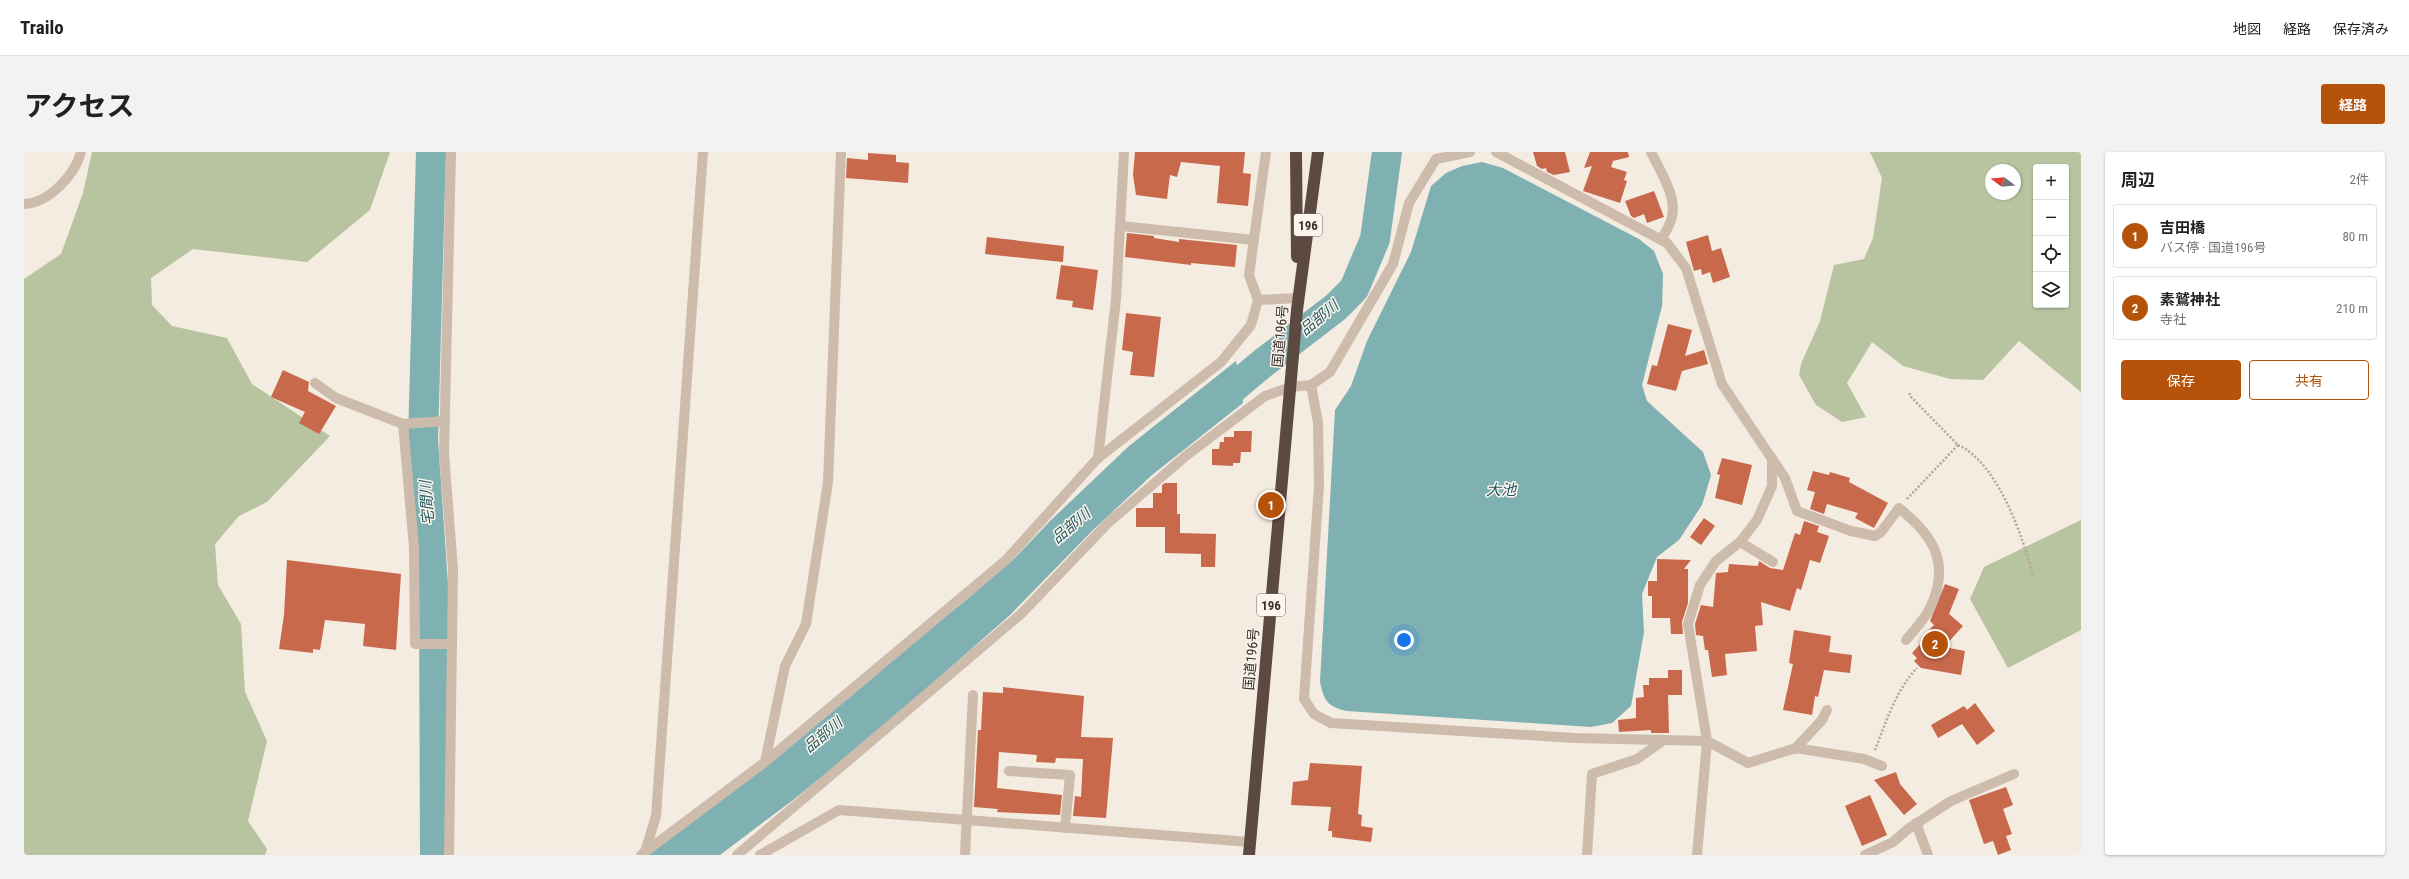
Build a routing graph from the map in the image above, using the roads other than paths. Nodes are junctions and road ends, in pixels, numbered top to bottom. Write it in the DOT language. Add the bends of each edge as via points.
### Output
graph roads {
  1 [pos="81,152"];
  2 [pos="451,152"];
  3 [pos="703,152"];
  4 [pos="841,152"];
  5 [pos="1124,152"];
  6 [pos="1266,152"];
  7 [pos="1296,152"];
  8 [pos="1318,152"];
  9 [pos="1470,152"];
  10 [pos="1496,152"];
  11 [pos="1652,152"];
  12 [pos="24,204"];
  13 [pos="1121,226"];
  14 [pos="1254,240"];
  15 [pos="1661,240"];
  16 [pos="1298,298"];
  17 [pos="1258,300"];
  18 [pos="315,383"];
  19 [pos="1311,384"];
  20 [pos="1291,387"];
  21 [pos="444,421"];
  22 [pos="404,424"];
  23 [pos="1762,445"];
  24 [pos="1098,458"];
  25 [pos="1740,542"];
  26 [pos="1773,562"];
  27 [pos="1906,640"];
  28 [pos="452,644"];
  29 [pos="973,695"];
  30 [pos="1827,710"];
  31 [pos="1664,740"];
  32 [pos="1707,741"];
  33 [pos="1795,748"];
  34 [pos="765,762"];
  35 [pos="1882,766"];
  36 [pos="1009,771"];
  37 [pos="2014,774"];
  38 [pos="967,821"];
  39 [pos="1916,823"];
  40 [pos="1065,828"];
  41 [pos="1250,842"];
  42 [pos="643,853"];
  43 [pos="449,855"];
  44 [pos="737,855"];
  45 [pos="760,855"];
  46 [pos="965,855"];
  47 [pos="1249,855"];
  48 [pos="1587,855"];
  49 [pos="1697,855"];
  50 [pos="1866,855"];
  51 [pos="1928,855"];
  1 -- 12 [label="street" via="72,173 52,193"];
  2 -- 21 [label="street"];
  3 -- 42 [label="street" via="656,816"];
  4 -- 34 [label="street" via="828,482 806,624 785,666"];
  5 -- 13 [label="street"];
  6 -- 14 [label="street"];
  7 -- 16 [label="highway, 国道196号 / 196"];
  8 -- 16 [label="highway, 国道196号 / 196"];
  9 -- 19 [label="street" via="1436,159 1408,203 1393,264 1330,372"];
  10 -- 15 [label="street"];
  11 -- 15 [label="street" via="1674,210"];
  13 -- 14 [label="street"];
  13 -- 24 [label="street"];
  14 -- 17 [label="street" via="1249,275"];
  15 -- 23 [label="street" via="1667,243 1686,268 1722,384"];
  16 -- 17 [label="street"];
  16 -- 20 [label="highway, 国道196号 / 196"];
  17 -- 24 [label="street" via="1250,325 1221,362"];
  18 -- 22 [label="street" via="336,398"];
  19 -- 20 [label="street"];
  19 -- 31 [label="street" via="1318,422 1319,486 1304,699 1314,714 1331,723 1575,738"];
  20 -- 41 [label="highway, 国道196号 / 196"];
  20 -- 44 [label="street" via="1265,396 1187,455 1108,523 1021,614"];
  21 -- 22 [label="street"];
  21 -- 28 [label="street" via="453,570"];
  22 -- 28 [label="street" via="414,547 415,644"];
  23 -- 25 [label="street" via="1772,458 1772,486 1757,520"];
  23 -- 27 [label="street" via="1785,478 1797,511 1851,531 1875,536 1882,532 1899,508 1919,524 1939,560 1940,578 1930,609"];
  24 -- 34 [label="street" via="1006,560"];
  25 -- 26 [label="street"];
  25 -- 32 [label="street" via="1716,561 1700,585 1688,624"];
  28 -- 43 [label="street"];
  29 -- 38 [label="street"];
  30 -- 33 [label="street" via="1822,720"];
  31 -- 32 [label="street"];
  31 -- 48 [label="street" via="1637,759 1592,774"];
  32 -- 33 [label="street" via="1748,763"];
  32 -- 49 [label="street"];
  33 -- 35 [label="street"];
  34 -- 42 [label="street"];
  36 -- 40 [label="street" via="1070,774"];
  37 -- 39 [label="street" via="1951,801"];
  38 -- 40 [label="street"];
  38 -- 45 [label="street" via="838,810"];
  38 -- 46 [label="street"];
  39 -- 50 [label="street" via="1893,842"];
  39 -- 51 [label="street"];
  40 -- 41 [label="street"];
  41 -- 47 [label="highway, 国道196号 / 196"];
}
